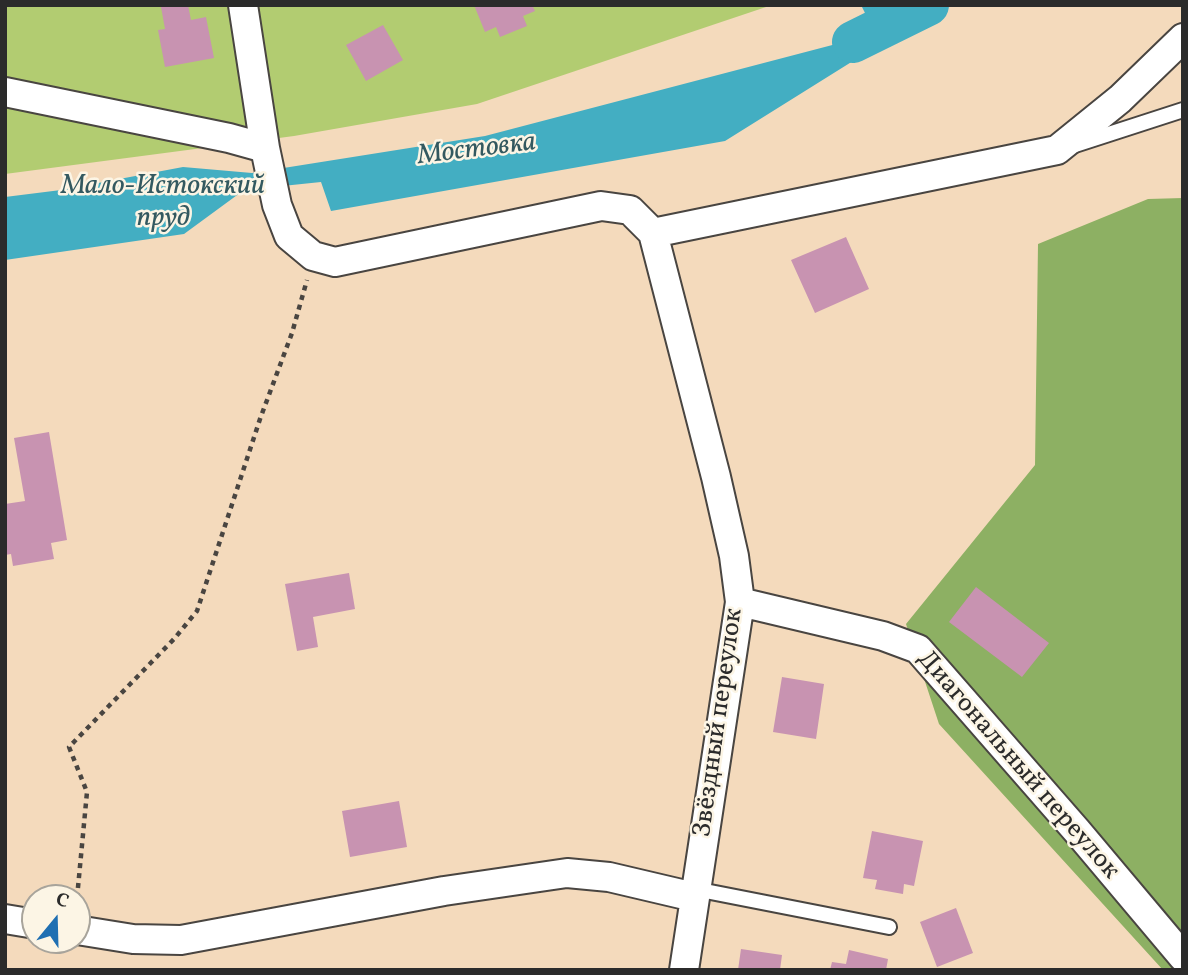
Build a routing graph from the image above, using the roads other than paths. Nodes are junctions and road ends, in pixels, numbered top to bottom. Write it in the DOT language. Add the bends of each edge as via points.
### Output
graph roads {
  1 [pos="243,5"];
  2 [pos="1183,38"];
  3 [pos="5,92"];
  4 [pos="1183,110"];
  5 [pos="1057,150"];
  6 [pos="267,156"];
  7 [pos="653,233"];
  8 [pos="740,601"];
  9 [pos="694,893"];
  10 [pos="889,927"];
  11 [pos="91,932"];
  12 [pos="1183,957"];
  13 [pos="684,970"];
  1 -- 6 [label="street"];
  2 -- 5 [label="street" via="1120,99"];
  3 -- 6 [label="street" via="229,138"];
  4 -- 5 [label="lane"];
  5 -- 7 [label="street"];
  6 -- 7 [label="street" via="289,236 313,256 335,262 601,206 630,210"];
  7 -- 8 [label="street, Звёздный переулок" via="719,490"];
  8 -- 9 [label="street, Звёздный переулок"];
  8 -- 12 [label="street, Диагональный переулок" via="918,649"];
  9 -- 10 [label="lane"];
  9 -- 11 [label="street" via="567,873 181,940"];
  9 -- 13 [label="street, Звёздный переулок"];
}
